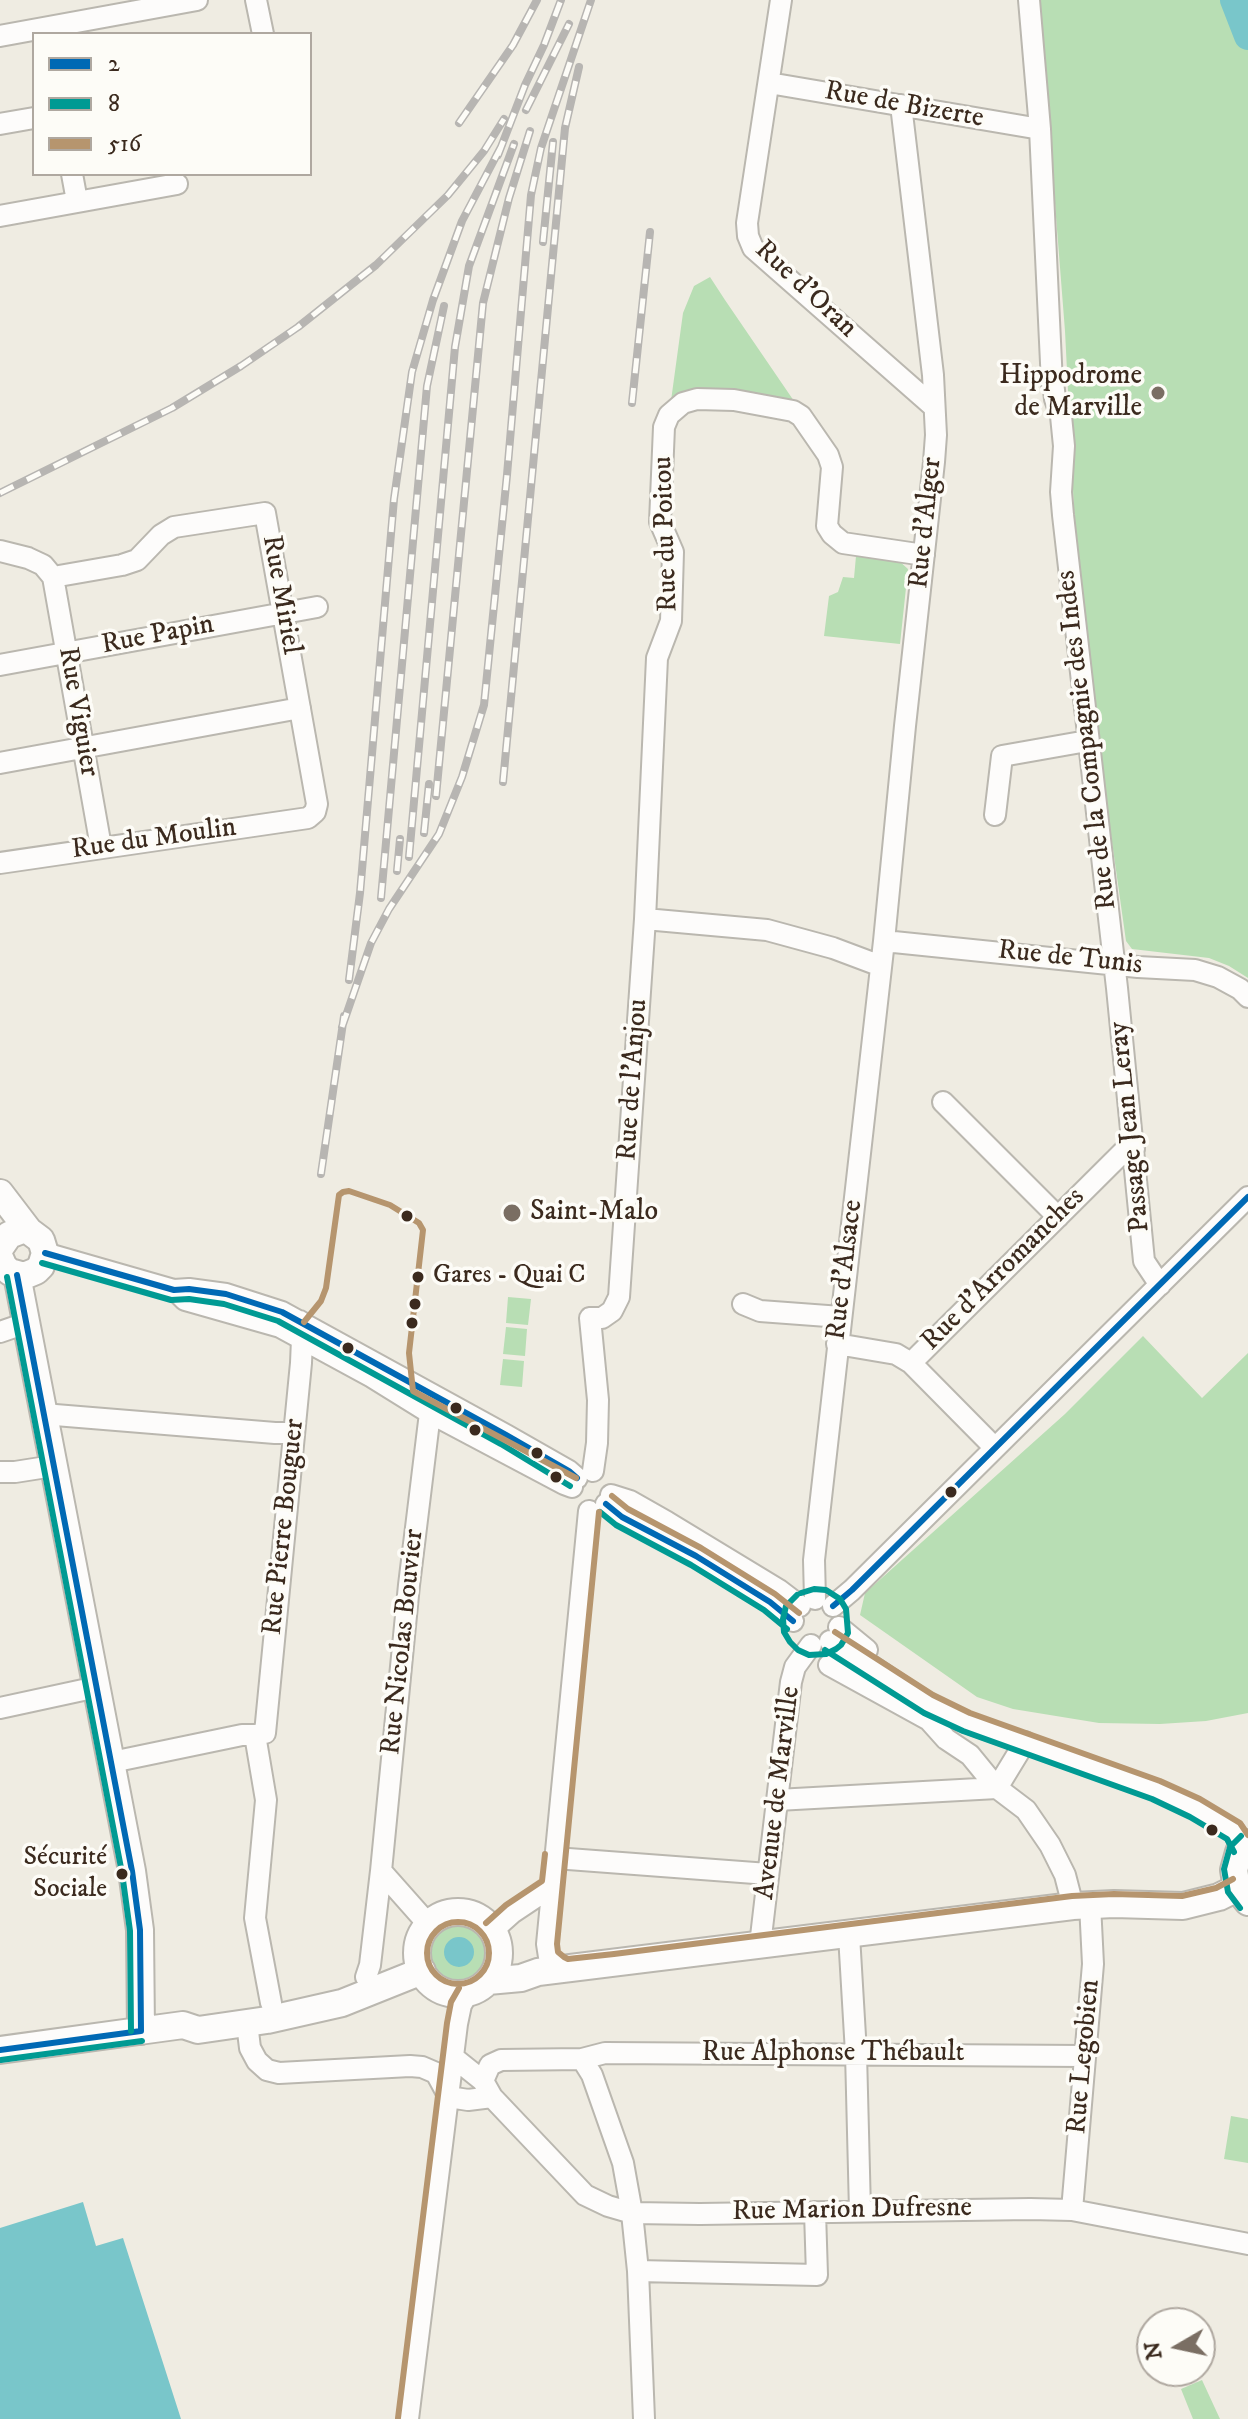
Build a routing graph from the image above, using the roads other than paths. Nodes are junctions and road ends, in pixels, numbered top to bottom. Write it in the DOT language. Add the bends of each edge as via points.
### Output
graph roads {
  1 [pos="197,0"];
  2 [pos="256,0"];
  3 [pos="781,0"];
  4 [pos="1029,0"];
  5 [pos="45,31"];
  6 [pos="32,32"];
  7 [pos="263,32"];
  8 [pos="0,36"];
  9 [pos="769,83"];
  10 [pos="901,105"];
  11 [pos="32,118"];
  12 [pos="0,124"];
  13 [pos="1040,129"];
  14 [pos="72,176"];
  15 [pos="177,184"];
  16 [pos="77,201"];
  17 [pos="0,216"];
  18 [pos="934,407"];
  19 [pos="0,551"];
  20 [pos="924,555"];
  21 [pos="53,577"];
  22 [pos="317,607"];
  23 [pos="283,613"];
  24 [pos="67,653"];
  25 [pos="0,665"];
  26 [pos="300,708"];
  27 [pos="1087,741"];
  28 [pos="83,748"];
  29 [pos="0,763"];
  30 [pos="995,815"];
  31 [pos="308,818"];
  32 [pos="101,847"];
  33 [pos="0,863"];
  34 [pos="645,919"];
  35 [pos="884,941"];
  36 [pos="1114,965"];
  37 [pos="881,966"];
  38 [pos="1248,997"];
  39 [pos="943,1102"];
  40 [pos="1134,1149"];
  41 [pos="0,1193"];
  42 [pos="1248,1197"];
  43 [pos="1058,1217"];
  44 [pos="29,1231"];
  45 [pos="3,1251"];
  46 [pos="45,1253"];
  47 [pos="1160,1285"];
  48 [pos="743,1304"];
  49 [pos="841,1317"];
  50 [pos="26,1323"];
  51 [pos="301,1330"];
  52 [pos="0,1332"];
  53 [pos="837,1344"];
  54 [pos="911,1363"];
  55 [pos="430,1413"];
  56 [pos="43,1414"];
  57 [pos="294,1433"];
  58 [pos="995,1448"];
  59 [pos="53,1466"];
  60 [pos="0,1472"];
  61 [pos="581,1479"];
  62 [pos="602,1503"];
  63 [pos="810,1608"];
  64 [pos="827,1638"];
  65 [pos="829,1665"];
  66 [pos="97,1687"];
  67 [pos="0,1708"];
  68 [pos="260,1734"];
  69 [pos="1025,1742"];
  70 [pos="112,1762"];
  71 [pos="997,1788"];
  72 [pos="777,1800"];
  73 [pos="1246,1838"];
  74 [pos="555,1858"];
  75 [pos="381,1871"];
  76 [pos="768,1874"];
  77 [pos="551,1887"];
  78 [pos="1243,1895"];
  79 [pos="1081,1905"];
  80 [pos="428,1924"];
  81 [pos="849,1935"];
  82 [pos="496,1942"];
  83 [pos="760,1945"];
  84 [pos="419,1962"];
  85 [pos="567,1969"];
  86 [pos="538,1972"];
  87 [pos="366,1977"];
  88 [pos="478,1987"];
  89 [pos="271,2003"];
  90 [pos="247,2023"];
  91 [pos="183,2025"];
  92 [pos="141,2031"];
  93 [pos="0,2050"];
  94 [pos="856,2053"];
  95 [pos="1085,2056"];
  96 [pos="453,2057"];
  97 [pos="582,2059"];
  98 [pos="488,2089"];
  99 [pos="449,2097"];
  100 [pos="1072,2210"];
  101 [pos="860,2211"];
  102 [pos="815,2212"];
  103 [pos="632,2213"];
  104 [pos="1248,2244"];
  105 [pos="638,2271"];
  106 [pos="408,2419"];
  107 [pos="644,2419"];
  1 -- 5 [label="street"];
  2 -- 7 [label="street"];
  3 -- 9 [label="street, Rue d'Oran"];
  4 -- 13 [label="street, Rue de la Compagnie des Indes"];
  6 -- 8 [label="street"];
  9 -- 10 [label="street, Rue de Bizerte"];
  9 -- 18 [label="street, Rue d'Oran" via="747,223 753,248"];
  10 -- 13 [label="street, Rue de Bizerte"];
  10 -- 18 [label="street, Rue d'Alger"];
  11 -- 12 [label="street"];
  13 -- 27 [label="street, Rue de la Compagnie des Indes" via="1052,373 1064,446 1061,492"];
  14 -- 16 [label="street"];
  15 -- 16 [label="street"];
  16 -- 17 [label="street"];
  18 -- 20 [label="street, Rue d'Alger"];
  19 -- 21 [label="street" via="43,565"];
  20 -- 34 [label="street, Rue du Poitou" via="843,543 832,534 827,526 832,467 828,455 801,416 787,408 697,399 669,415 660,522 673,552 671,621 657,658"];
  20 -- 35 [label="street, Rue d'Alger"];
  21 -- 23 [label="street, Rue Miriel" via="137,560 174,527 265,513"];
  21 -- 24 [label="street, Rue Viguier"];
  22 -- 23 [label="street, Rue Papin"];
  23 -- 24 [label="street, Rue Papin"];
  23 -- 26 [label="street, Rue Miriel"];
  24 -- 25 [label="street, Rue Papin"];
  24 -- 28 [label="street, Rue Viguier"];
  26 -- 28 [label="street"];
  26 -- 31 [label="street, Rue Miriel" via="317,804"];
  27 -- 30 [label="street" via="1002,756"];
  27 -- 36 [label="street, Rue de la Compagnie des Indes"];
  28 -- 29 [label="street"];
  28 -- 32 [label="street, Rue Viguier"];
  31 -- 32 [label="street, Rue du Moulin"];
  32 -- 33 [label="street, Rue du Moulin"];
  34 -- 37 [label="street" via="767,930"];
  34 -- 61 [label="street, Rue de l'Anjou" via="619,1297 612,1311 590,1318 597,1443"];
  35 -- 36 [label="street, Rue de Tunis"];
  35 -- 37 [label="street, Rue d'Alsace"];
  36 -- 38 [label="street, Rue de Tunis" via="1195,970 1218,977"];
  36 -- 40 [label="street, Passage Jean Leray"];
  37 -- 49 [label="street, Rue d'Alsace"];
  39 -- 43 [label="street"];
  40 -- 43 [label="street, Rue d'Arromanches" via="1126,1149"];
  40 -- 47 [label="street, Passage Jean Leray" via="1144,1261"];
  41 -- 44 [label="main road"];
  42 -- 47 [label="street"];
  43 -- 54 [label="street, Rue d'Arromanches"];
  44 -- 45 [label="main road" via="15,1231"];
  44 -- 46 [label="main road" via="41,1240"];
  45 -- 46 [label="main road" via="24,1276 41,1266"];
  45 -- 50 [label="main road"];
  46 -- 51 [label="street" via="174,1290 185,1300"];
  47 -- 58 [label="street"];
  48 -- 49 [label="street" via="760,1311"];
  49 -- 53 [label="street, Rue d'Alsace"];
  50 -- 52 [label="street"];
  50 -- 56 [label="main road"];
  51 -- 55 [label="street"];
  51 -- 57 [label="street, Rue Pierre Bouguer"];
  51 -- 61 [label="street"];
  53 -- 54 [label="street" via="896,1354"];
  53 -- 63 [label="street, Rue d'Alsace"];
  54 -- 58 [label="street"];
  55 -- 61 [label="street" via="564,1484"];
  55 -- 75 [label="street, Rue Nicolas Bouvier"];
  56 -- 57 [label="street"];
  56 -- 59 [label="main road"];
  57 -- 68 [label="street, Rue Pierre Bouguer"];
  58 -- 63 [label="street" via="852,1590"];
  59 -- 60 [label="street"];
  59 -- 66 [label="main road"];
  61 -- 62 [label="street" via="577,1505"];
  61 -- 62 [label="street" via="600,1473 609,1482"];
  62 -- 63 [label="street" via="630,1501"];
  62 -- 74 [label="street"];
  63 -- 64 [label="street, Rue d'Alsace" via="838,1614"];
  63 -- 64 [label="street" via="798,1636"];
  64 -- 69 [label="street" via="928,1704"];
  64 -- 72 [label="street, Avenue de Marville" via="795,1667"];
  64 -- 73 [label="street" via="865,1649 953,1701 1193,1793"];
  65 -- 71 [label="street, Rue Legobien" via="929,1720 970,1755"];
  66 -- 67 [label="street"];
  66 -- 70 [label="main road"];
  68 -- 70 [label="street"];
  68 -- 89 [label="street, Rue Pierre Bouguer" via="266,1800 255,1918"];
  69 -- 71 [label="street"];
  69 -- 73 [label="street" via="1156,1790"];
  70 -- 92 [label="main road" via="140,1930"];
  71 -- 72 [label="street"];
  71 -- 79 [label="street, Rue Legobien" via="1026,1810"];
  72 -- 76 [label="street, Avenue de Marville"];
  73 -- 78 [label="main road" via="1234,1870"];
  74 -- 76 [label="street"];
  74 -- 77 [label="street"];
  75 -- 80 [label="street"];
  75 -- 87 [label="street, Rue Nicolas Bouvier"];
  76 -- 83 [label="street, Avenue de Marville"];
  77 -- 82 [label="street" via="512,1913"];
  77 -- 85 [label="street" via="547,1952"];
  78 -- 79 [label="main road" via="1183,1906"];
  79 -- 81 [label="main road"];
  79 -- 95 [label="street, Rue Legobien" via="1093,1964"];
  80 -- 82 [label="main road" via="449,1912 474,1914 485,1921"];
  80 -- 84 [label="main road"];
  81 -- 83 [label="main road"];
  81 -- 94 [label="street"];
  82 -- 86 [label="main road"];
  82 -- 88 [label="main road" via="498,1963"];
  83 -- 85 [label="main road"];
  84 -- 87 [label="main road"];
  84 -- 88 [label="main road" via="442,1991 455,1994"];
  84 -- 90 [label="main road" via="342,2003"];
  85 -- 86 [label="main road"];
  86 -- 88 [label="main road"];
  87 -- 89 [label="main road" via="340,1989"];
  88 -- 96 [label="street" via="461,2005"];
  89 -- 91 [label="main road" via="195,2015"];
  90 -- 91 [label="main road" via="198,2030"];
  90 -- 99 [label="street" via="250,2048 267,2070 422,2067 436,2073"];
  91 -- 92 [label="main road"];
  92 -- 93 [label="main road"];
  94 -- 95 [label="street, Rue Alphonse Thébault"];
  94 -- 97 [label="street, Rue Alphonse Thébault" via="605,2053"];
  94 -- 101 [label="street"];
  95 -- 100 [label="street, Rue Legobien"];
  96 -- 98 [label="street, Rue Marion Dufresne"];
  96 -- 99 [label="street"];
  97 -- 98 [label="street, Rue Alphonse Thébault" via="501,2060 490,2065"];
  97 -- 103 [label="street" via="623,2163"];
  98 -- 99 [label="street" via="468,2100"];
  98 -- 103 [label="street, Rue Marion Dufresne" via="585,2195"];
  99 -- 106 [label="street"];
  100 -- 101 [label="street, Rue Marion Dufresne"];
  100 -- 104 [label="street, Rue Marion Dufresne"];
  101 -- 102 [label="street, Rue Marion Dufresne"];
  102 -- 103 [label="street, Rue Marion Dufresne"];
  102 -- 105 [label="street" via="817,2275"];
  103 -- 105 [label="street"];
  105 -- 107 [label="street"];
}
